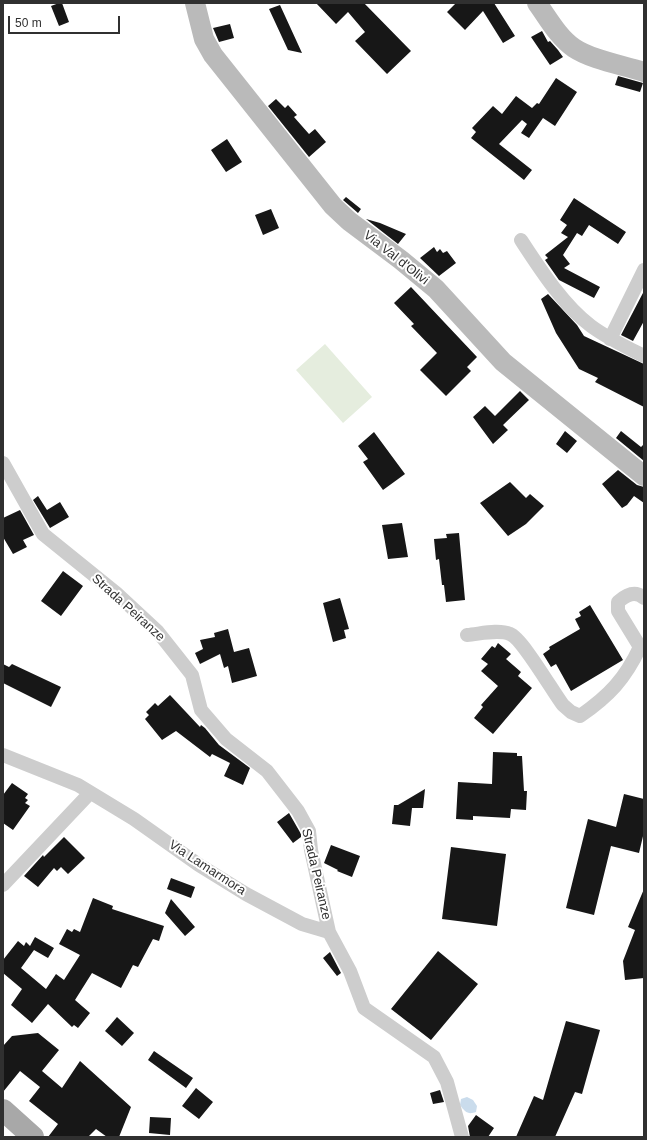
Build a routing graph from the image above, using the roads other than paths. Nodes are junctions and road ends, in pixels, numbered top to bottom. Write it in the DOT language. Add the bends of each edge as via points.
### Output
graph roads {
  1 [pos="195,3"];
  2 [pos="537,3"];
  3 [pos="644,72"];
  4 [pos="521,240"];
  5 [pos="644,270"];
  6 [pos="610,339"];
  7 [pos="644,356"];
  8 [pos="3,463"];
  9 [pos="644,476"];
  10 [pos="644,598"];
  11 [pos="467,635"];
  12 [pos="3,755"];
  13 [pos="90,793"];
  14 [pos="3,885"];
  15 [pos="329,932"];
  16 [pos="3,1110"];
  17 [pos="33,1137"];
  18 [pos="462,1137"];
  1 -- 9 [label="street, Via Val d'Olivi" via="204,38 213,55 333,206 436,289 503,362"];
  2 -- 3 [label="street" via="555,29 573,47 583,53"];
  4 -- 6 [label="street" via="545,278 589,324"];
  5 -- 6 [label="street"];
  6 -- 7 [label="street"];
  8 -- 15 [label="street, Strada Peiranze" via="43,534 158,632 192,675 201,710 226,739 267,771 298,811 309,831"];
  10 -- 11 [label="street" via="634,594 626,595 618,602 618,611 640,647 631,666 608,694 580,716 563,705 522,644 511,634 492,632"];
  12 -- 13 [label="street, Via Lamarmora" via="78,785"];
  13 -- 14 [label="street"];
  13 -- 15 [label="street, Via Lamarmora" via="134,819 199,865 246,894 302,924"];
  15 -- 18 [label="street, Strada Peiranze" via="350,970 364,1008 434,1058 447,1082"];
  16 -- 17 [label="main road"];
}
